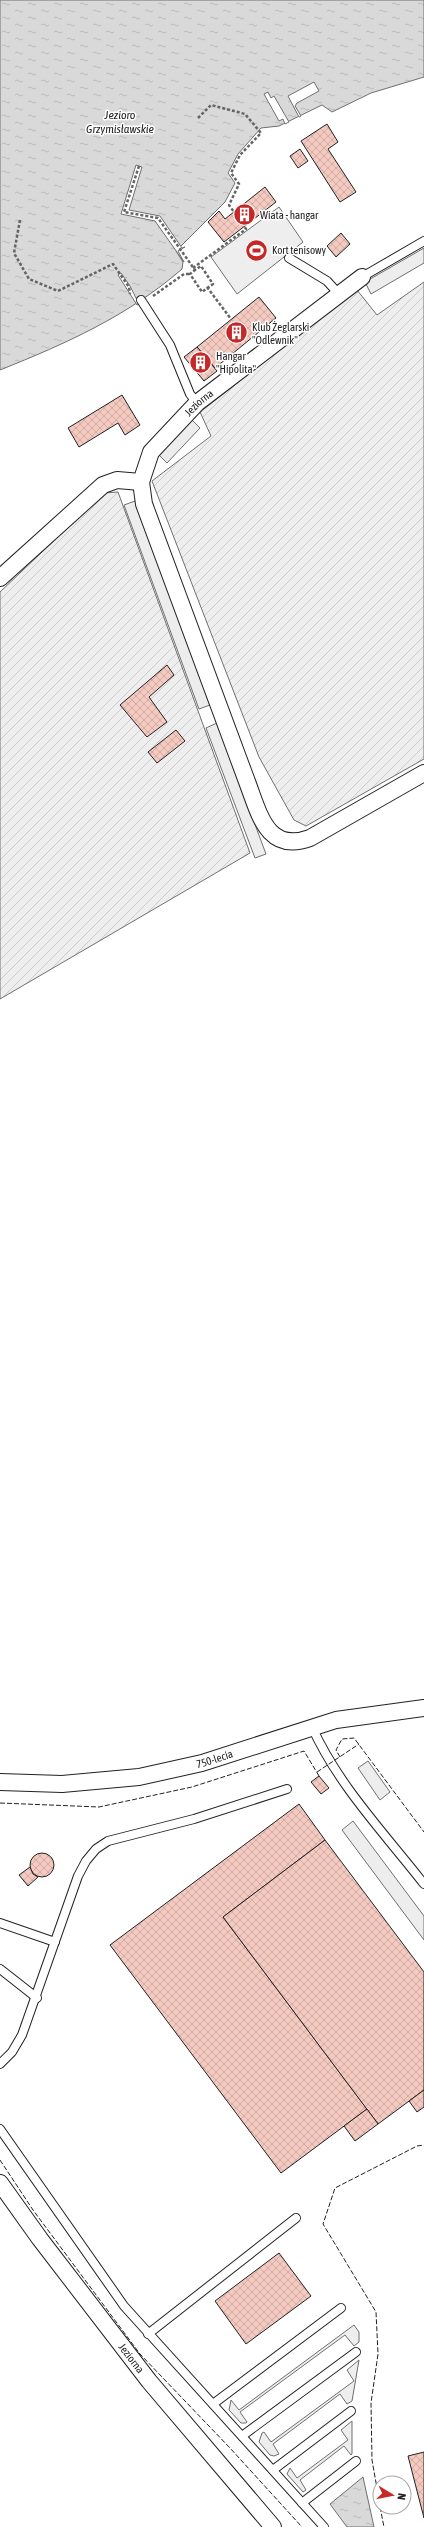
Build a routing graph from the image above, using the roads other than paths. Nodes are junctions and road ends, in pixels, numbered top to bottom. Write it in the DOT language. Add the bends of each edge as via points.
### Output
graph roads {
  1 [pos="424,241"];
  2 [pos="289,258"];
  3 [pos="362,277"];
  4 [pos="338,293"];
  5 [pos="140,301"];
  6 [pos="197,403"];
  7 [pos="141,482"];
  8 [pos="0,578"];
  9 [pos="424,773"];
  10 [pos="424,1708"];
  11 [pos="312,1726"];
  12 [pos="0,1782"];
  13 [pos="287,1789"];
  14 [pos="424,1884"];
  15 [pos="0,1923"];
  16 [pos="55,1942"];
  17 [pos="0,1969"];
  18 [pos="37,1998"];
  19 [pos="0,2064"];
  20 [pos="0,2129"];
  21 [pos="0,2182"];
  22 [pos="296,2218"];
  23 [pos="341,2308"];
  24 [pos="148,2334"];
  25 [pos="356,2352"];
  26 [pos="213,2404"];
  27 [pos="351,2411"];
  28 [pos="242,2436"];
  29 [pos="356,2461"];
  30 [pos="273,2470"];
  31 [pos="302,2503"];
  32 [pos="273,2527"];
  33 [pos="324,2527"];
  1 -- 3 [label="lane, Jeziorna"];
  2 -- 4 [label="lane" via="327,281"];
  3 -- 4 [label="street, Jeziorna"];
  4 -- 6 [label="street, Jeziorna"];
  5 -- 6 [label="lane" via="170,345 190,394"];
  6 -- 7 [label="street, Jeziorna" via="150,452"];
  7 -- 8 [label="street" via="117,480 103,486"];
  7 -- 9 [label="street" via="144,504 249,787 262,820 272,834 292,842 310,838"];
  10 -- 11 [label="street, 750-lecia" via="353,1717"];
  11 -- 12 [label="street, 750-lecia" via="202,1763 152,1775 85,1784 41,1785"];
  11 -- 14 [label="lane" via="342,1780"];
  13 -- 16 [label="lane" via="194,1819 108,1841 96,1849 84,1866"];
  15 -- 16 [label="lane"];
  16 -- 18 [label="lane"];
  17 -- 18 [label="lane"];
  18 -- 19 [label="lane" via="18,2043"];
  20 -- 24 [label="lane" via="124,2306"];
  21 -- 32 [label="street, Jeziorna" via="40,2239 139,2368"];
  22 -- 24 [label="lane"];
  23 -- 26 [label="lane"];
  24 -- 26 [label="lane"];
  25 -- 28 [label="lane"];
  26 -- 28 [label="lane"];
  27 -- 30 [label="lane"];
  28 -- 30 [label="lane"];
  29 -- 31 [label="lane"];
  30 -- 31 [label="lane"];
  31 -- 33 [label="lane"];
}
